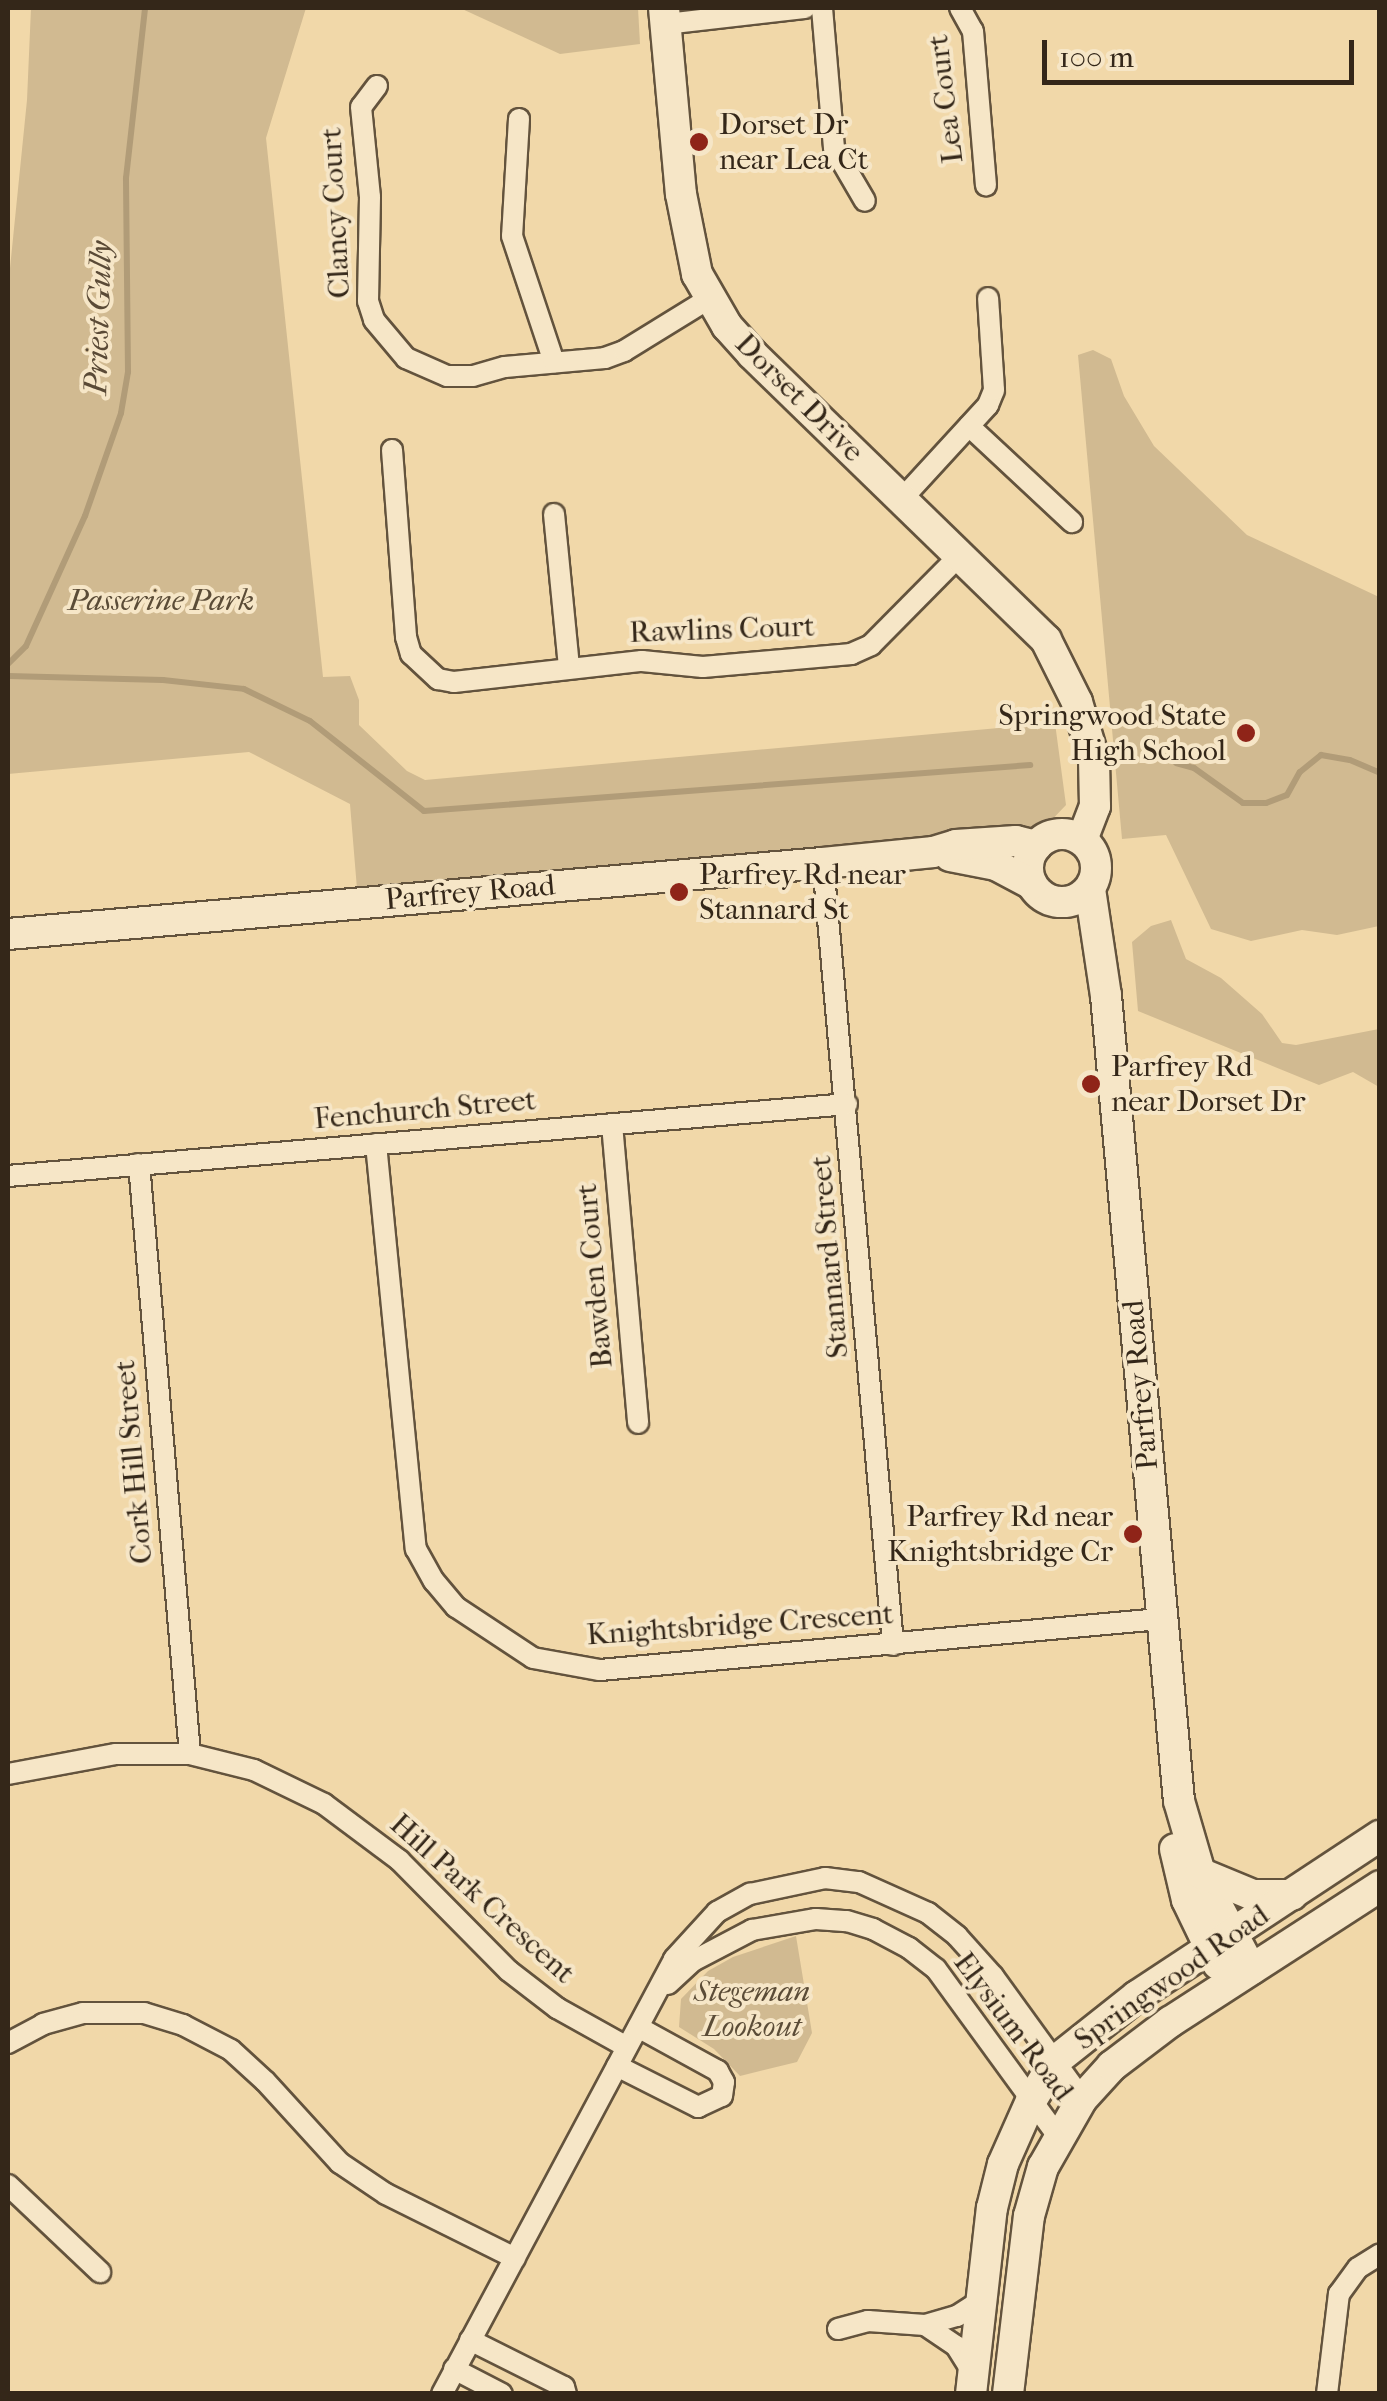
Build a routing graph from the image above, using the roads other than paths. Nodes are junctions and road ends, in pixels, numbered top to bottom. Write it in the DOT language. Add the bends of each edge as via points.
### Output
graph roads {
  1 [pos="805,8"];
  2 [pos="822,8"];
  3 [pos="960,8"];
  4 [pos="665,16"];
  5 [pos="377,86"];
  6 [pos="519,119"];
  7 [pos="986,184"];
  8 [pos="865,201"];
  9 [pos="710,298"];
  10 [pos="988,298"];
  11 [pos="554,362"];
  12 [pos="969,426"];
  13 [pos="392,450"];
  14 [pos="901,500"];
  15 [pos="554,514"];
  16 [pos="1072,522"];
  17 [pos="959,556"];
  18 [pos="568,668"];
  19 [pos="1058,840"];
  20 [pos="933,852"];
  21 [pos="824,864"];
  22 [pos="1031,884"];
  23 [pos="1090,888"];
  24 [pos="1057,903"];
  25 [pos="8,934"];
  26 [pos="1103,968"];
  27 [pos="847,1104"];
  28 [pos="612,1124"];
  29 [pos="376,1144"];
  30 [pos="139,1164"];
  31 [pos="8,1176"];
  32 [pos="638,1423"];
  33 [pos="1160,1619"];
  34 [pos="893,1645"];
  35 [pos="190,1754"];
  36 [pos="8,1774"];
  37 [pos="1179,1802"];
  38 [pos="1380,1836"];
  39 [pos="1200,1873"];
  40 [pos="1380,1886"];
  41 [pos="1292,1895"];
  42 [pos="1220,1942"];
  43 [pos="1239,1976"];
  44 [pos="652,2000"];
  45 [pos="638,2027"];
  46 [pos="8,2043"];
  47 [pos="622,2057"];
  48 [pos="1054,2062"];
  49 [pos="1082,2099"];
  50 [pos="1031,2101"];
  51 [pos="1058,2136"];
  52 [pos="8,2184"];
  53 [pos="1380,2254"];
  54 [pos="514,2258"];
  55 [pos="100,2272"];
  56 [pos="983,2298"];
  57 [pos="925,2325"];
  58 [pos="838,2329"];
  59 [pos="470,2340"];
  60 [pos="454,2370"];
  61 [pos="972,2383"];
  62 [pos="442,2394"];
  63 [pos="502,2394"];
  64 [pos="566,2394"];
  65 [pos="1008,2394"];
  66 [pos="1328,2394"];
  1 -- 4 [label="street"];
  2 -- 8 [label="street" via="834,148"];
  3 -- 7 [label="street, Lea Court" via="973,31"];
  4 -- 9 [label="main road, Dorset Drive" via="681,194 690,248"];
  5 -- 11 [label="street, Clancy Court" via="361,107 374,320 406,358 448,376"];
  6 -- 11 [label="street" via="512,236"];
  9 -- 11 [label="street, Clancy Court" via="624,351"];
  9 -- 14 [label="main road, Dorset Drive" via="752,354"];
  10 -- 12 [label="street" via="994,390"];
  12 -- 14 [label="street"];
  12 -- 16 [label="street"];
  13 -- 18 [label="street, Rawlins Court" via="411,654 438,680 454,682"];
  14 -- 17 [label="main road, Dorset Drive"];
  15 -- 18 [label="street"];
  17 -- 18 [label="street, Rawlins Court" via="871,645 851,654"];
  17 -- 19 [label="main road, Dorset Drive" via="1046,640 1064,672 1080,718 1077,795"];
  19 -- 20 [label="main road, Parfrey Road"];
  19 -- 22 [label="main road" via="1028,860"];
  19 -- 23 [label="main road" via="1096,865"];
  20 -- 21 [label="main road, Parfrey Road"];
  20 -- 22 [label="main road, Parfrey Road" via="996,865"];
  21 -- 25 [label="main road, Parfrey Road"];
  21 -- 27 [label="street, Stannard Street"];
  22 -- 24 [label="main road"];
  23 -- 24 [label="main road" via="1076,900"];
  23 -- 26 [label="main road, Parfrey Road"];
  24 -- 26 [label="main road, Parfrey Road"];
  26 -- 33 [label="main road, Parfrey Road"];
  27 -- 28 [label="street, Fenchurch Street"];
  27 -- 34 [label="street, Stannard Street"];
  28 -- 29 [label="street, Fenchurch Street"];
  28 -- 32 [label="street, Bawden Court"];
  29 -- 30 [label="street, Fenchurch Street"];
  29 -- 34 [label="street, Knightsbridge Crescent" via="416,1549 456,1607 533,1658 600,1670"];
  30 -- 31 [label="street, Fenchurch Street"];
  30 -- 35 [label="street, Cork Hill Street"];
  33 -- 34 [label="street, Knightsbridge Crescent"];
  33 -- 37 [label="main road, Parfrey Road"];
  35 -- 36 [label="street, Hill Park Crescent" via="116,1754"];
  35 -- 47 [label="street, Hill Park Crescent" via="254,1770 324,1804 399,1860 508,1972"];
  37 -- 39 [label="main road, Parfrey Road"];
  37 -- 42 [label="main road, Parfrey Road" via="1179,1875"];
  38 -- 41 [label="main road, Springwood Road"];
  39 -- 41 [label="main road" via="1253,1895"];
  39 -- 42 [label="main road, Parfrey Road"];
  40 -- 43 [label="main road, Springwood Road"];
  41 -- 42 [label="main road, Springwood Road"];
  42 -- 43 [label="main road, Parfrey Road"];
  42 -- 48 [label="main road, Springwood Road" via="1092,2028"];
  43 -- 49 [label="main road, Springwood Road" via="1126,2055"];
  44 -- 45 [label="street, Elysium Road"];
  44 -- 48 [label="street, Elysium Road" via="693,1934 717,1912 791,1883 859,1882 894,1894 957,1936"];
  44 -- 50 [label="street, Elysium Road" via="693,1960 752,1930 846,1921 909,1948 936,1970"];
  45 -- 47 [label="street, Elysium Road"];
  45 -- 47 [label="street, Hill Park Crescent" via="718,2071 722,2096 698,2106"];
  46 -- 54 [label="street" via="82,2013 144,2014 182,2025 242,2060 340,2163 386,2194"];
  47 -- 54 [label="street, Elysium Road"];
  48 -- 49 [label="street, Elysium Road"];
  48 -- 50 [label="main road, Springwood Road"];
  49 -- 51 [label="main road, Springwood Road"];
  50 -- 51 [label="street, Elysium Road"];
  50 -- 56 [label="main road, Springwood Road" via="992,2208"];
  51 -- 65 [label="main road, Springwood Road" via="1028,2216"];
  52 -- 55 [label="street"];
  53 -- 66 [label="street" via="1358,2268 1340,2294"];
  54 -- 59 [label="street, Elysium Road"];
  56 -- 57 [label="street" via="957,2316"];
  56 -- 61 [label="main road, Springwood Road"];
  57 -- 58 [label="street" via="868,2321"];
  57 -- 61 [label="street" via="956,2346"];
  59 -- 60 [label="street, Elysium Road"];
  59 -- 64 [label="street"];
  60 -- 62 [label="street, Elysium Road"];
  60 -- 63 [label="street"];
}
